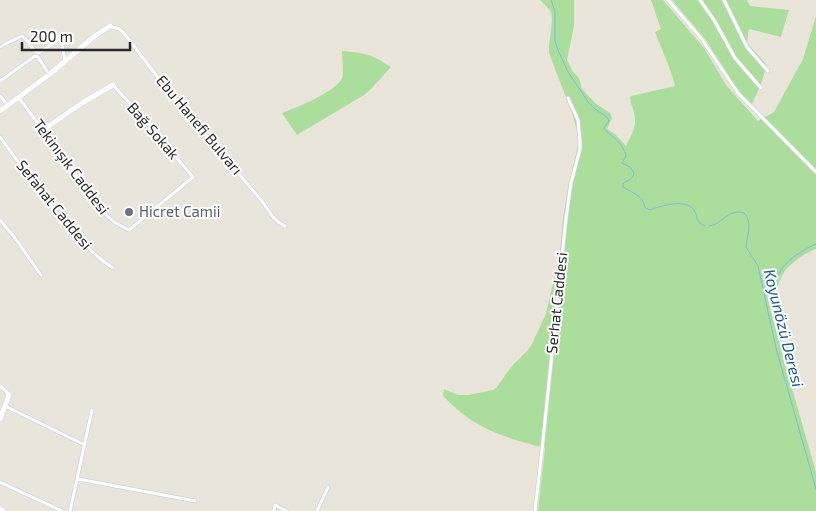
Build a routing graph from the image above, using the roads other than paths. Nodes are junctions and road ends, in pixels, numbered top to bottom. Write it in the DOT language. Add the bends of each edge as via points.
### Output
graph roads {
  1 [pos="668,0"];
  2 [pos="700,0"];
  3 [pos="724,0"];
  4 [pos="110,26"];
  5 [pos="0,47"];
  6 [pos="37,55"];
  7 [pos="66,61"];
  8 [pos="47,71"];
  9 [pos="768,71"];
  10 [pos="0,81"];
  11 [pos="112,85"];
  12 [pos="761,88"];
  13 [pos="0,96"];
  14 [pos="19,98"];
  15 [pos="568,98"];
  16 [pos="5,102"];
  17 [pos="0,111"];
  18 [pos="43,130"];
  19 [pos="0,138"];
  20 [pos="816,172"];
  21 [pos="0,220"];
  22 [pos="285,226"];
  23 [pos="129,230"];
  24 [pos="113,268"];
  25 [pos="41,275"];
  26 [pos="0,386"];
  27 [pos="9,396"];
  28 [pos="5,406"];
  29 [pos="92,410"];
  30 [pos="0,419"];
  31 [pos="85,445"];
  32 [pos="78,479"];
  33 [pos="0,482"];
  34 [pos="328,487"];
  35 [pos="195,501"];
  36 [pos="62,511"];
  37 [pos="70,511"];
  38 [pos="274,511"];
  39 [pos="286,511"];
  40 [pos="317,511"];
  41 [pos="535,511"];
  1 -- 20 [label="street" via="701,38 738,93"];
  2 -- 12 [label="street" via="735,58"];
  3 -- 9 [label="street" via="748,47"];
  4 -- 7 [label="street"];
  4 -- 22 [label="street, Ebu Hanefi Bulvarı" via="123,32 273,218"];
  5 -- 6 [label="street" via="21,36 26,38"];
  6 -- 7 [label="street" via="61,38"];
  6 -- 8 [label="street"];
  6 -- 10 [label="street"];
  7 -- 14 [label="street"];
  11 -- 18 [label="street"];
  11 -- 23 [label="street, Bağ Sokak" via="193,177"];
  13 -- 16 [label="street"];
  14 -- 17 [label="street"];
  14 -- 18 [label="street, Tekinışık Caddesi"];
  15 -- 41 [label="street, Serhat Caddesi" via="579,126 580,149 566,218"];
  18 -- 23 [label="street, Tekinışık Caddesi" via="104,212"];
  19 -- 24 [label="street, Sefahat Caddesi" via="57,214 104,263"];
  21 -- 25 [label="street"];
  26 -- 27 [label="street"];
  27 -- 28 [label="street"];
  28 -- 30 [label="street"];
  28 -- 31 [label="street"];
  29 -- 31 [label="street"];
  31 -- 32 [label="street"];
  32 -- 35 [label="street"];
  32 -- 37 [label="street"];
  33 -- 36 [label="street"];
  34 -- 40 [label="street"];
  38 -- 39 [label="street" via="275,506"];
}
